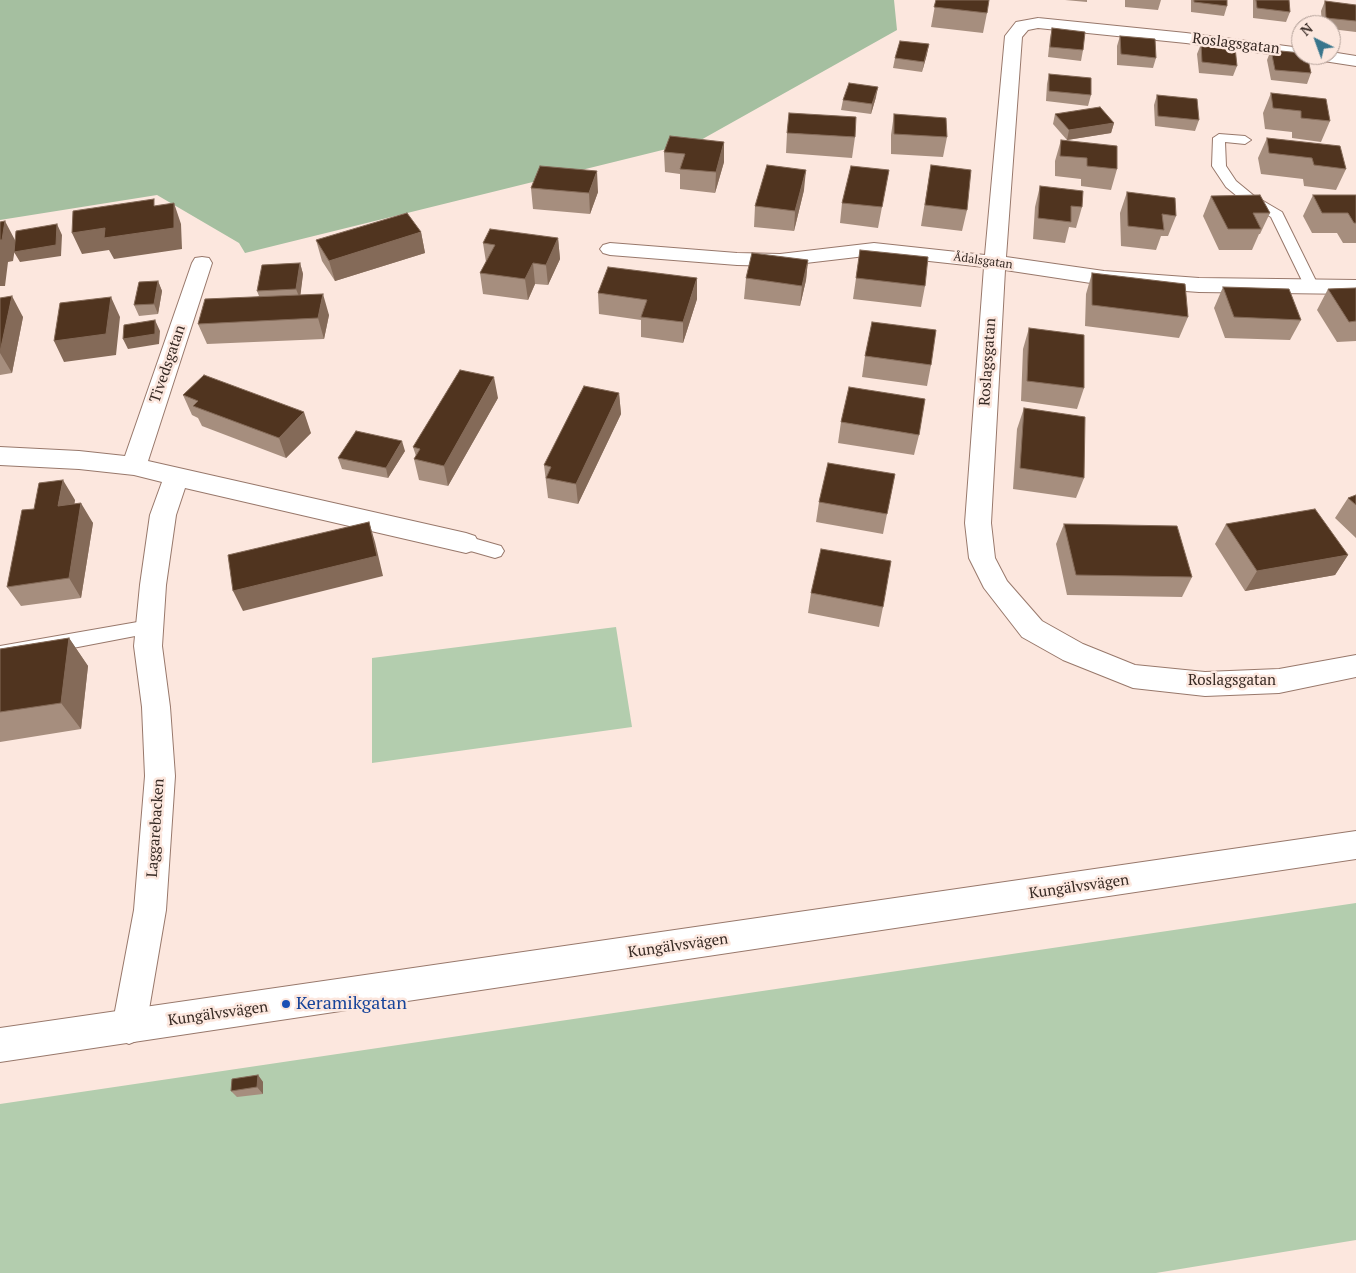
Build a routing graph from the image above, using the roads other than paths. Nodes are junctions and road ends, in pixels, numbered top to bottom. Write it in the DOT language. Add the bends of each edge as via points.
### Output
graph roads {
  1 [pos="1291,52"];
  2 [pos="1341,59"];
  3 [pos="1356,61"];
  4 [pos="1212,124"];
  5 [pos="1219,138"];
  6 [pos="1246,140"];
  7 [pos="610,249"];
  8 [pos="995,262"];
  9 [pos="202,263"];
  10 [pos="1312,287"];
  11 [pos="1356,287"];
  12 [pos="0,456"];
  13 [pos="134,466"];
  14 [pos="176,477"];
  15 [pos="466,543"];
  16 [pos="494,551"];
  17 [pos="149,627"];
  18 [pos="0,654"];
  19 [pos="1356,666"];
  20 [pos="1356,845"];
  21 [pos="130,1027"];
  22 [pos="0,1044"];
  1 -- 8 [label="street, Roslagsgatan" via="1110,29 1038,23 1022,26 1014,36"];
  2 -- 3 [label="street"];
  4 -- 5 [label="lane"];
  5 -- 6 [label="lane"];
  5 -- 10 [label="lane" via="1219,166 1231,184 1277,215"];
  7 -- 8 [label="street, Ådalsgatan" via="780,260 874,249"];
  8 -- 10 [label="street, Ådalsgatan" via="1104,278 1199,285"];
  8 -- 19 [label="street, Roslagsgatan" via="978,523 982,558 996,588 1032,629 1073,652 1133,676 1196,683 1279,681"];
  9 -- 13 [label="street, Tivedsgatan"];
  10 -- 11 [label="street, Ådalsgatan"];
  12 -- 13 [label="street"];
  13 -- 14 [label="street"];
  14 -- 15 [label="street"];
  14 -- 17 [label="street, Laggarebacken" via="162,515"];
  15 -- 16 [label="lane"];
  17 -- 18 [label="lane"];
  17 -- 21 [label="street, Laggarebacken" via="160,776 150,910"];
  20 -- 21 [label="street, Kungälvsvägen"];
  21 -- 22 [label="street, Kungälvsvägen"];
}
